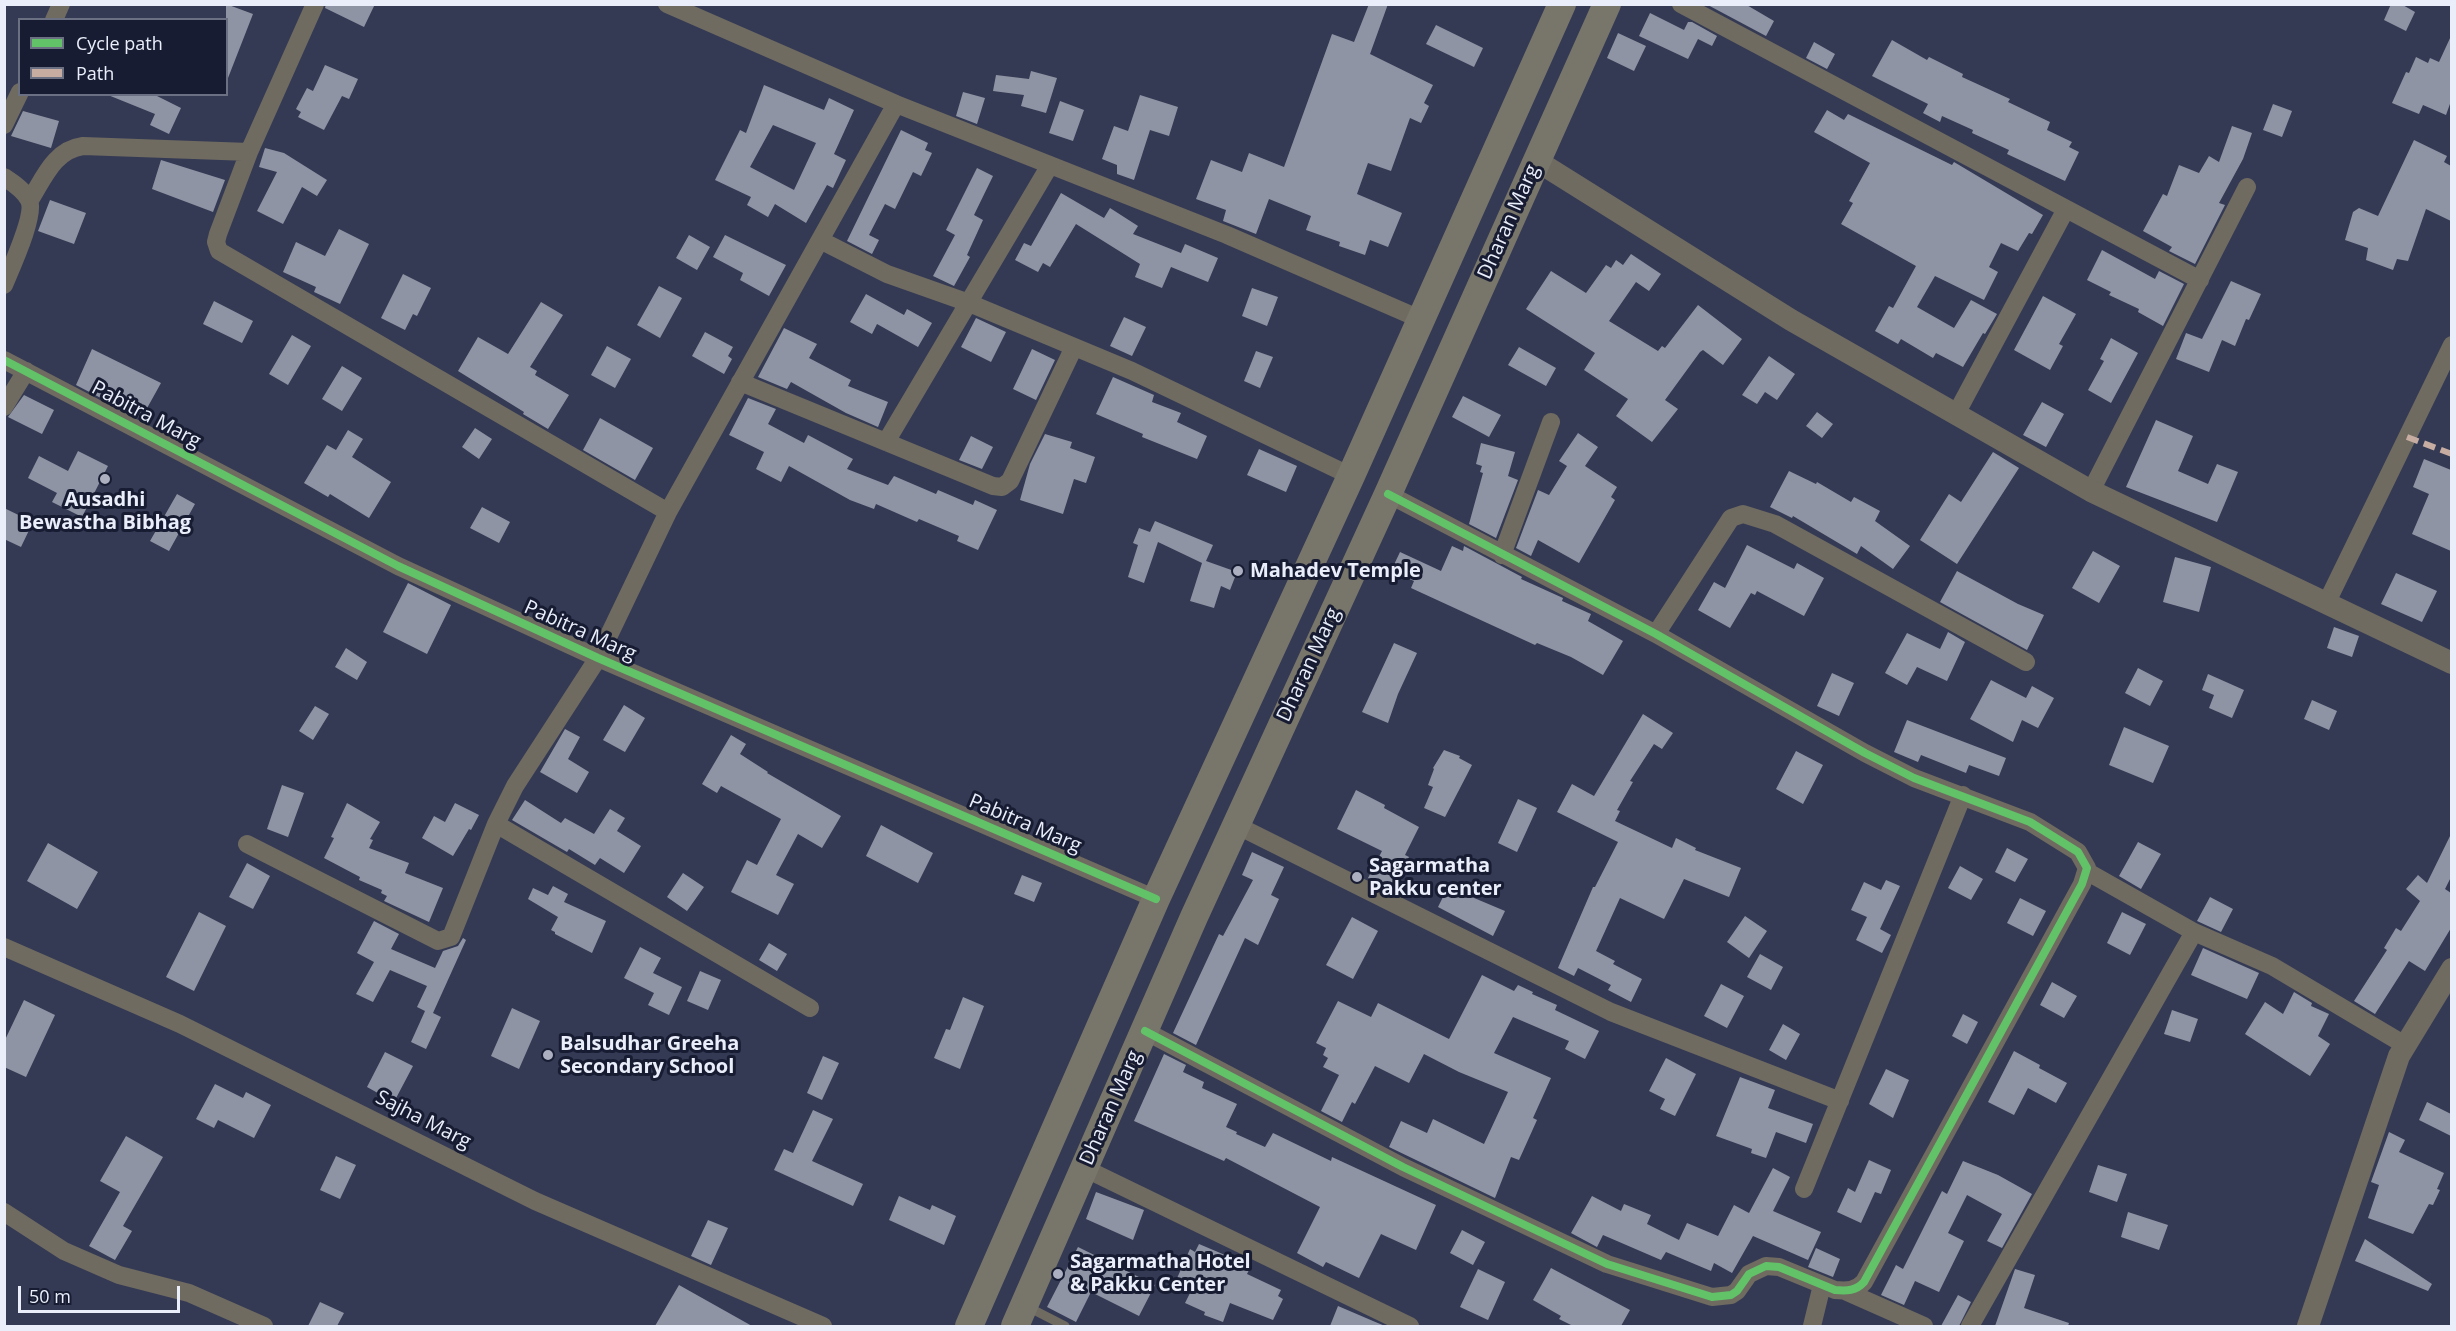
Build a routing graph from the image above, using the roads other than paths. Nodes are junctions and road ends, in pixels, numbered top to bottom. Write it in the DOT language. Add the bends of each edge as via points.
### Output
graph roads {
  1 [pos="61,4"];
  2 [pos="315,4"];
  3 [pos="667,4"];
  4 [pos="1562,4"];
  5 [pos="1607,4"];
  6 [pos="1681,4"];
  7 [pos="55,18"];
  8 [pos="18,96"];
  9 [pos="896,104"];
  10 [pos="4,125"];
  11 [pos="249,152"];
  12 [pos="1537,161"];
  13 [pos="1050,165"];
  14 [pos="4,177"];
  15 [pos="2247,187"];
  16 [pos="30,200"];
  17 [pos="2066,209"];
  18 [pos="820,240"];
  19 [pos="2200,280"];
  20 [pos="4,285"];
  21 [pos="969,303"];
  22 [pos="1420,319"];
  23 [pos="2451,345"];
  24 [pos="1074,346"];
  25 [pos="4,360"];
  26 [pos="26,371"];
  27 [pos="740,382"];
  28 [pos="4,407"];
  29 [pos="1956,414"];
  30 [pos="1551,422"];
  31 [pos="886,442"];
  32 [pos="1351,476"];
  33 [pos="2091,491"];
  34 [pos="1388,494"];
  35 [pos="668,512"];
  36 [pos="1502,555"];
  37 [pos="2326,604"];
  38 [pos="1656,634"];
  39 [pos="598,658"];
  40 [pos="2026,662"];
  41 [pos="2451,663"];
  42 [pos="1963,795"];
  43 [pos="496,824"];
  44 [pos="1236,825"];
  45 [pos="247,844"];
  46 [pos="2086,870"];
  47 [pos="1156,899"];
  48 [pos="2194,932"];
  49 [pos="4,948"];
  50 [pos="2451,969"];
  51 [pos="810,1008"];
  52 [pos="1145,1030"];
  53 [pos="2405,1045"];
  54 [pos="1840,1101"];
  55 [pos="1084,1168"];
  56 [pos="1804,1189"];
  57 [pos="4,1212"];
  58 [pos="1822,1285"];
  59 [pos="1845,1291"];
  60 [pos="1019,1316"];
  61 [pos="264,1326"];
  62 [pos="823,1326"];
  63 [pos="969,1326"];
  64 [pos="1065,1326"];
  65 [pos="1410,1326"];
  66 [pos="1812,1326"];
  67 [pos="1924,1326"];
  68 [pos="1970,1326"];
  69 [pos="2308,1326"];
  1 -- 7 [label="street"];
  2 -- 11 [label="street"];
  3 -- 9 [label="street"];
  4 -- 22 [label="main road, Dharan Marg"];
  5 -- 12 [label="main road, Dharan Marg"];
  6 -- 17 [label="street"];
  8 -- 10 [label="street"];
  9 -- 13 [label="street"];
  9 -- 18 [label="street"];
  11 -- 16 [label="street" via="72,147 58,156"];
  11 -- 35 [label="street" via="218,234 219,251"];
  12 -- 29 [label="street" via="1791,320"];
  12 -- 34 [label="main road, Dharan Marg"];
  13 -- 21 [label="street"];
  13 -- 22 [label="street" via="1227,235"];
  14 -- 16 [label="street"];
  15 -- 19 [label="street"];
  16 -- 20 [label="street" via="30,214"];
  17 -- 19 [label="street"];
  17 -- 29 [label="street"];
  18 -- 21 [label="street" via="887,274"];
  18 -- 27 [label="street"];
  19 -- 33 [label="street"];
  21 -- 24 [label="street"];
  21 -- 31 [label="street"];
  22 -- 32 [label="main road, Dharan Marg"];
  23 -- 37 [label="street"];
  24 -- 31 [label="street" via="1006,485 993,486"];
  24 -- 32 [label="street"];
  25 -- 26 [label="street, Pabitra Marg"];
  26 -- 28 [label="street"];
  26 -- 39 [label="street, Pabitra Marg" via="398,566"];
  27 -- 31 [label="street"];
  27 -- 35 [label="street"];
  29 -- 33 [label="street"];
  30 -- 36 [label="street"];
  32 -- 47 [label="main road, Dharan Marg"];
  33 -- 37 [label="street"];
  34 -- 36 [label="street"];
  34 -- 44 [label="main road, Dharan Marg"];
  35 -- 39 [label="street"];
  36 -- 38 [label="street"];
  37 -- 41 [label="street"];
  38 -- 40 [label="street" via="1731,518 1743,514 1775,524"];
  38 -- 42 [label="street" via="1865,753 1914,778"];
  39 -- 43 [label="street" via="515,786"];
  39 -- 47 [label="street, Pabitra Marg"];
  42 -- 46 [label="street" via="2030,822 2078,852"];
  42 -- 54 [label="street"];
  43 -- 45 [label="street" via="452,937 438,941"];
  43 -- 51 [label="street"];
  44 -- 52 [label="main road, Dharan Marg"];
  44 -- 54 [label="street" via="1611,1012"];
  46 -- 48 [label="street"];
  46 -- 59 [label="street" via="2082,884 1864,1282"];
  47 -- 63 [label="main road, Dharan Marg"];
  48 -- 53 [label="street" via="2272,966"];
  48 -- 68 [label="street"];
  49 -- 62 [label="street, Sajha Marg" via="180,1024 536,1201"];
  50 -- 53 [label="street"];
  52 -- 55 [label="main road, Dharan Marg"];
  52 -- 58 [label="street" via="1403,1167 1606,1264 1712,1297 1731,1295 1749,1274 1766,1266 1779,1267"];
  53 -- 69 [label="street" via="2398,1056"];
  54 -- 56 [label="street"];
  55 -- 60 [label="main road, Dharan Marg"];
  55 -- 65 [label="street"];
  57 -- 61 [label="street" via="64,1251 119,1275 189,1293"];
  58 -- 59 [label="street"];
  58 -- 66 [label="street"];
  59 -- 67 [label="street"];
  60 -- 64 [label="lane"];
}
